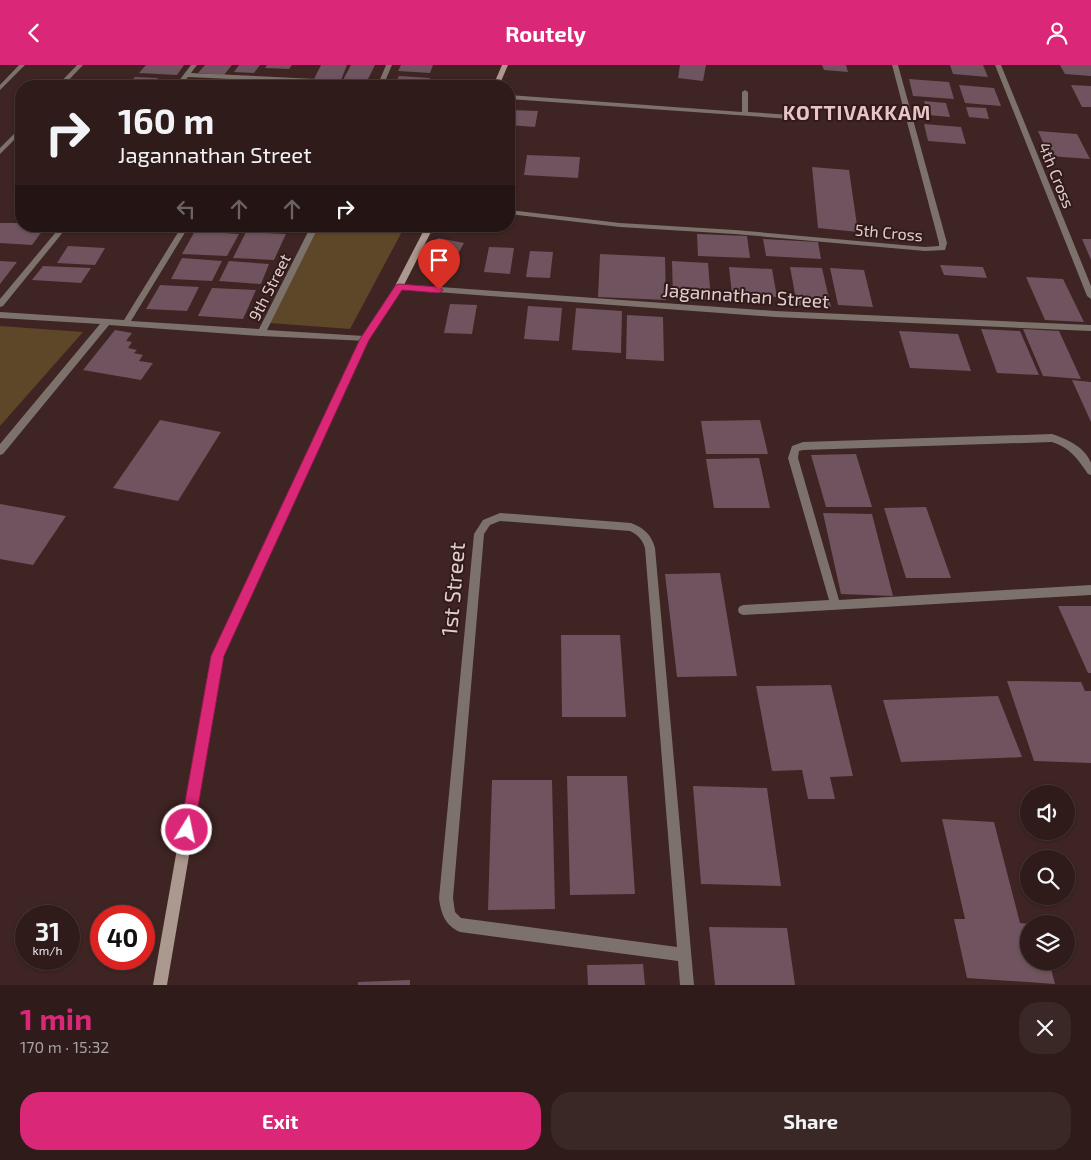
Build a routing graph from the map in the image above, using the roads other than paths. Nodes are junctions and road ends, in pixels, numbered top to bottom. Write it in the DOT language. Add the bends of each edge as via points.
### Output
graph roads {
  1 [pos="22,65"];
  2 [pos="80,65"];
  3 [pos="194,65"];
  4 [pos="389,65"];
  5 [pos="505,65"];
  6 [pos="895,65"];
  7 [pos="998,65"];
  8 [pos="186,75"];
  9 [pos="66,80"];
  10 [pos="182,80"];
  11 [pos="284,80"];
  12 [pos="383,80"];
  13 [pos="499,80"];
  14 [pos="0,88"];
  15 [pos="745,91"];
  16 [pos="515,97"];
  17 [pos="745,114"];
  18 [pos="791,117"];
  19 [pos="15,136"];
  20 [pos="0,152"];
  21 [pos="515,213"];
  22 [pos="60,232"];
  23 [pos="182,232"];
  24 [pos="312,232"];
  25 [pos="427,232"];
  26 [pos="399,287"];
  27 [pos="1091,296"];
  28 [pos="0,304"];
  29 [pos="0,315"];
  30 [pos="107,322"];
  31 [pos="126,323"];
  32 [pos="1091,328"];
  33 [pos="261,333"];
  34 [pos="364,339"];
  35 [pos="0,451"];
  36 [pos="1091,471"];
  37 [pos="1091,591"];
  38 [pos="835,604"];
  39 [pos="744,610"];
  40 [pos="684,955"];
  41 [pos="160,985"];
  42 [pos="687,985"];
  1 -- 14 [label="street"];
  2 -- 9 [label="street"];
  3 -- 8 [label="street"];
  4 -- 12 [label="street"];
  5 -- 13 [label="street"];
  6 -- 21 [label="street, 5th Cross" via="942,248 620,225"];
  7 -- 27 [label="street, 4th Cross"];
  8 -- 10 [label="street"];
  8 -- 11 [label="street"];
  15 -- 17 [label="street"];
  16 -- 17 [label="street"];
  17 -- 18 [label="street"];
  19 -- 20 [label="street"];
  22 -- 28 [label="street"];
  23 -- 31 [label="street"];
  24 -- 33 [label="street, 9th Street"];
  25 -- 26 [label="street"];
  26 -- 32 [label="street, Jagannathan Street" via="775,314"];
  26 -- 34 [label="street"];
  29 -- 30 [label="street"];
  30 -- 31 [label="street"];
  30 -- 35 [label="street"];
  31 -- 33 [label="street"];
  33 -- 34 [label="street"];
  34 -- 41 [label="street" via="217,656"];
  36 -- 38 [label="street" via="1073,446 1052,438 803,446 795,449 793,458"];
  37 -- 38 [label="street"];
  38 -- 39 [label="street"];
  40 -- 40 [label="street, 1st Street" via="460,925 449,916 446,898 479,534 489,519 500,517 631,527 647,539"];
  40 -- 42 [label="street, 1st Street"];
}
